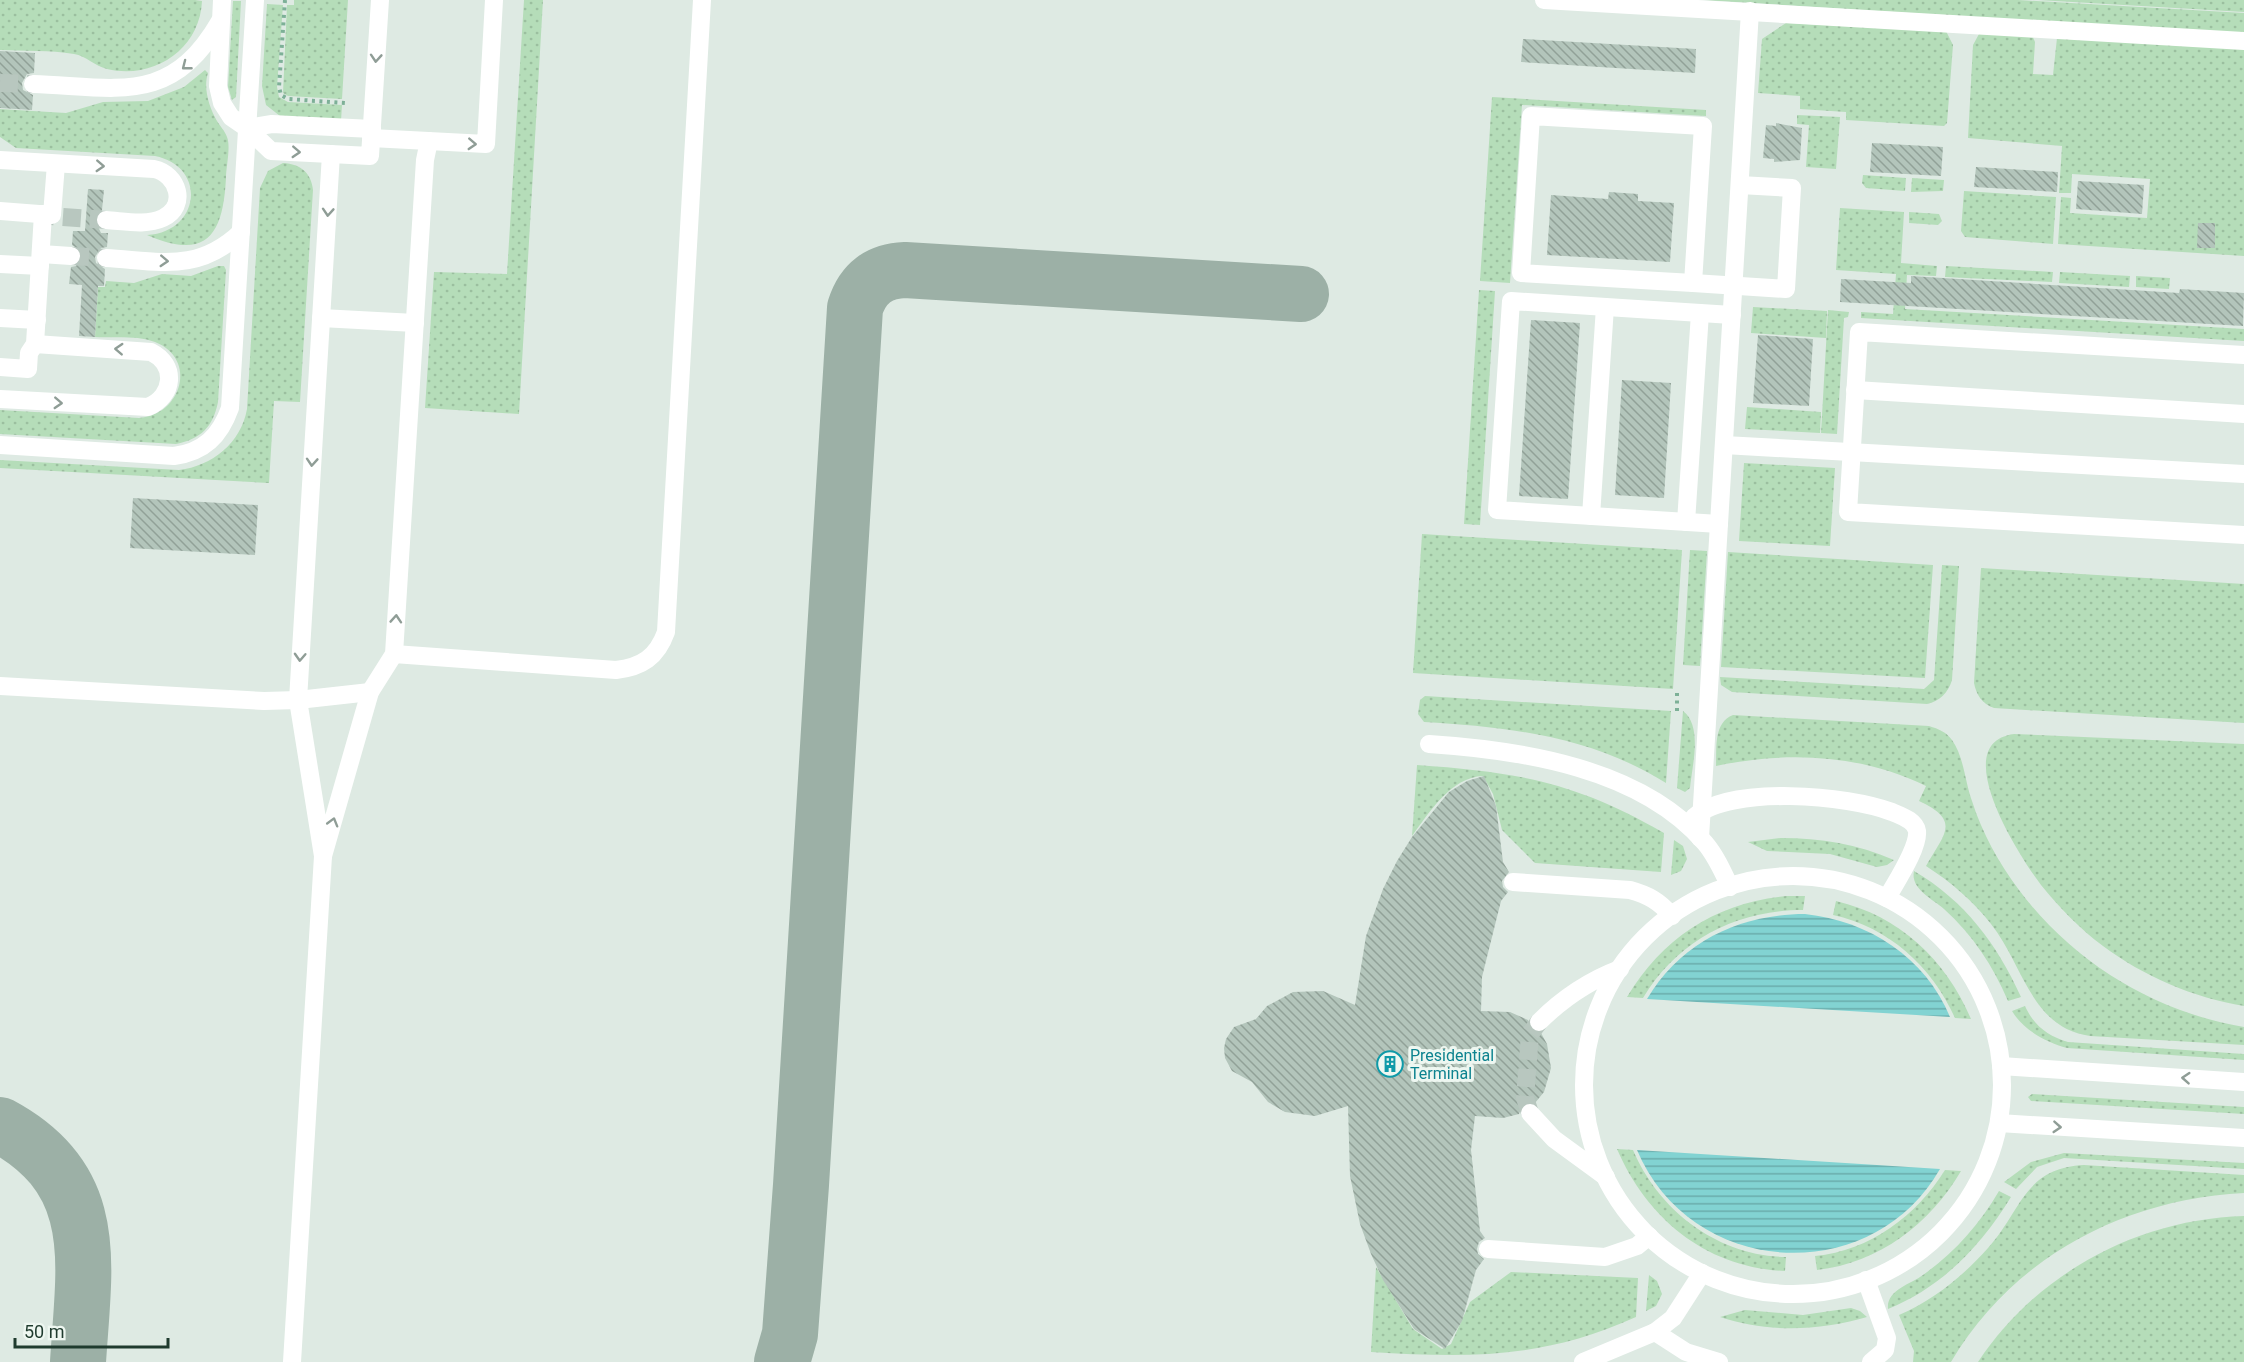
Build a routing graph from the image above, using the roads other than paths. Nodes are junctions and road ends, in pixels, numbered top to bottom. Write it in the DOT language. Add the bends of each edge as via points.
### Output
graph roads {
  1 [pos="222,0"];
  2 [pos="255,0"];
  3 [pos="380,0"];
  4 [pos="494,0"];
  5 [pos="702,0"];
  6 [pos="1544,0"];
  7 [pos="1750,11"];
  8 [pos="221,20"];
  9 [pos="2244,41"];
  10 [pos="33,84"];
  11 [pos="247,128"];
  12 [pos="371,134"];
  13 [pos="429,141"];
  14 [pos="331,154"];
  15 [pos="3,158"];
  16 [pos="56,164"];
  17 [pos="1740,185"];
  18 [pos="0,212"];
  19 [pos="44,214"];
  20 [pos="106,220"];
  21 [pos="241,232"];
  22 [pos="71,256"];
  23 [pos="106,258"];
  24 [pos="41,260"];
  25 [pos="0,264"];
  26 [pos="1693,283"];
  27 [pos="1733,285"];
  28 [pos="1605,308"];
  29 [pos="1700,313"];
  30 [pos="1732,315"];
  31 [pos="0,318"];
  32 [pos="321,318"];
  33 [pos="37,320"];
  34 [pos="414,323"];
  35 [pos="35,344"];
  36 [pos="2244,355"];
  37 [pos="0,367"];
  38 [pos="1855,390"];
  39 [pos="0,399"];
  40 [pos="2244,414"];
  41 [pos="1724,445"];
  42 [pos="0,446"];
  43 [pos="1851,452"];
  44 [pos="2244,474"];
  45 [pos="1591,516"];
  46 [pos="1686,522"];
  47 [pos="1719,524"];
  48 [pos="2244,536"];
  49 [pos="394,654"];
  50 [pos="0,686"];
  51 [pos="370,692"];
  52 [pos="298,700"];
  53 [pos="1429,744"];
  54 [pos="1701,811"];
  55 [pos="1685,824"];
  56 [pos="1700,838"];
  57 [pos="323,856"];
  58 [pos="1513,882"];
  59 [pos="1730,887"];
  60 [pos="1887,898"];
  61 [pos="1672,916"];
  62 [pos="1620,969"];
  63 [pos="1539,1022"];
  64 [pos="2001,1066"];
  65 [pos="2244,1082"];
  66 [pos="1530,1113"];
  67 [pos="1999,1123"];
  68 [pos="2244,1138"];
  69 [pos="1606,1177"];
  70 [pos="1649,1236"];
  71 [pos="1488,1249"];
  72 [pos="1702,1273"];
  73 [pos="1866,1280"];
  74 [pos="1673,1318"];
  75 [pos="1654,1332"];
  76 [pos="1671,1353"];
  77 [pos="292,1362"];
  78 [pos="1583,1362"];
  79 [pos="1719,1362"];
  80 [pos="1871,1362"];
  1 -- 8 [label="street"];
  2 -- 11 [label="street"];
  3 -- 12 [label="street, one-way"];
  13 -- 4 [label="street, one-way" via="486,144"];
  5 -- 49 [label="street" via="666,632 660,648 634,668 616,670"];
  6 -- 7 [label="street"];
  7 -- 9 [label="street"];
  7 -- 17 [label="street"];
  8 -- 10 [label="street, one-way" via="193,60 159,82 130,87"];
  8 -- 11 [label="street" via="219,93 231,117"];
  11 -- 12 [label="street" via="272,124"];
  11 -- 14 [label="street, one-way" via="271,151"];
  11 -- 21 [label="street"];
  12 -- 13 [label="street"];
  12 -- 14 [label="street" via="370,156"];
  13 -- 34 [label="street"];
  14 -- 32 [label="street, one-way"];
  15 -- 16 [label="street"];
  16 -- 19 [label="street" via="52,214"];
  16 -- 20 [label="street, one-way" via="154,169 167,174 176,186 175,207 165,217 150,222"];
  17 -- 27 [label="street"];
  17 -- 27 [label="street" via="1792,188 1786,289"];
  18 -- 19 [label="street"];
  19 -- 24 [label="street"];
  23 -- 21 [label="street, one-way" via="190,262 217,251"];
  21 -- 42 [label="street" via="230,408 210,442 174,456"];
  22 -- 24 [label="street"];
  24 -- 25 [label="street"];
  24 -- 33 [label="street"];
  26 -- 26 [label="street" via="1521,273 1531,116 1703,126"];
  26 -- 27 [label="street"];
  27 -- 30 [label="street"];
  28 -- 29 [label="street"];
  28 -- 45 [label="street"];
  28 -- 45 [label="street" via="1511,301 1497,510"];
  29 -- 30 [label="street"];
  29 -- 46 [label="street"];
  30 -- 41 [label="street"];
  31 -- 33 [label="street"];
  32 -- 34 [label="street"];
  32 -- 52 [label="street, one-way"];
  33 -- 35 [label="street"];
  49 -- 34 [label="street, one-way"];
  35 -- 37 [label="street" via="29,353 28,369"];
  39 -- 35 [label="street, one-way" via="148,407 162,399 169,384 168,368 151,352"];
  36 -- 38 [label="street" via="1859,332"];
  38 -- 40 [label="street"];
  38 -- 43 [label="street"];
  41 -- 43 [label="street"];
  41 -- 47 [label="street"];
  43 -- 44 [label="street"];
  43 -- 48 [label="street" via="1848,512"];
  45 -- 46 [label="street"];
  46 -- 47 [label="street"];
  47 -- 54 [label="street"];
  49 -- 51 [label="street"];
  50 -- 52 [label="street"];
  51 -- 52 [label="street"];
  57 -- 51 [label="street, one-way"];
  52 -- 57 [label="street"];
  53 -- 55 [label="street" via="1502,750 1581,769 1620,784"];
  54 -- 55 [label="street"];
  54 -- 56 [label="street"];
  54 -- 60 [label="street" via="1752,798 1810,796 1854,802 1907,818 1914,825 1916,837"];
  55 -- 56 [label="street"];
  56 -- 59 [label="street"];
  57 -- 77 [label="street"];
  58 -- 61 [label="street" via="1630,890 1647,894"];
  59 -- 60 [label="street" via="1764,879 1807,877 1851,884"];
  59 -- 61 [label="street" via="1701,898"];
  60 -- 64 [label="street" via="1927,924 1970,973 1990,1012"];
  61 -- 62 [label="street" via="1648,936"];
  62 -- 63 [label="street" via="1600,976 1568,996"];
  62 -- 69 [label="street" via="1599,1008 1585,1072 1586,1115"];
  65 -- 64 [label="street, one-way"];
  64 -- 67 [label="street"];
  66 -- 69 [label="street" via="1554,1139"];
  67 -- 68 [label="street, one-way"];
  67 -- 73 [label="street" via="1978,1182 1954,1218 1905,1261"];
  69 -- 70 [label="street" via="1629,1214"];
  70 -- 71 [label="street" via="1637,1246 1605,1257"];
  70 -- 72 [label="street"];
  72 -- 73 [label="street" via="1736,1286 1780,1293 1823,1291"];
  72 -- 74 [label="street"];
  73 -- 80 [label="street" via="1887,1338 1885,1350"];
  74 -- 75 [label="street"];
  74 -- 76 [label="street"];
  75 -- 76 [label="street"];
  75 -- 78 [label="street"];
  76 -- 79 [label="street"];
}
